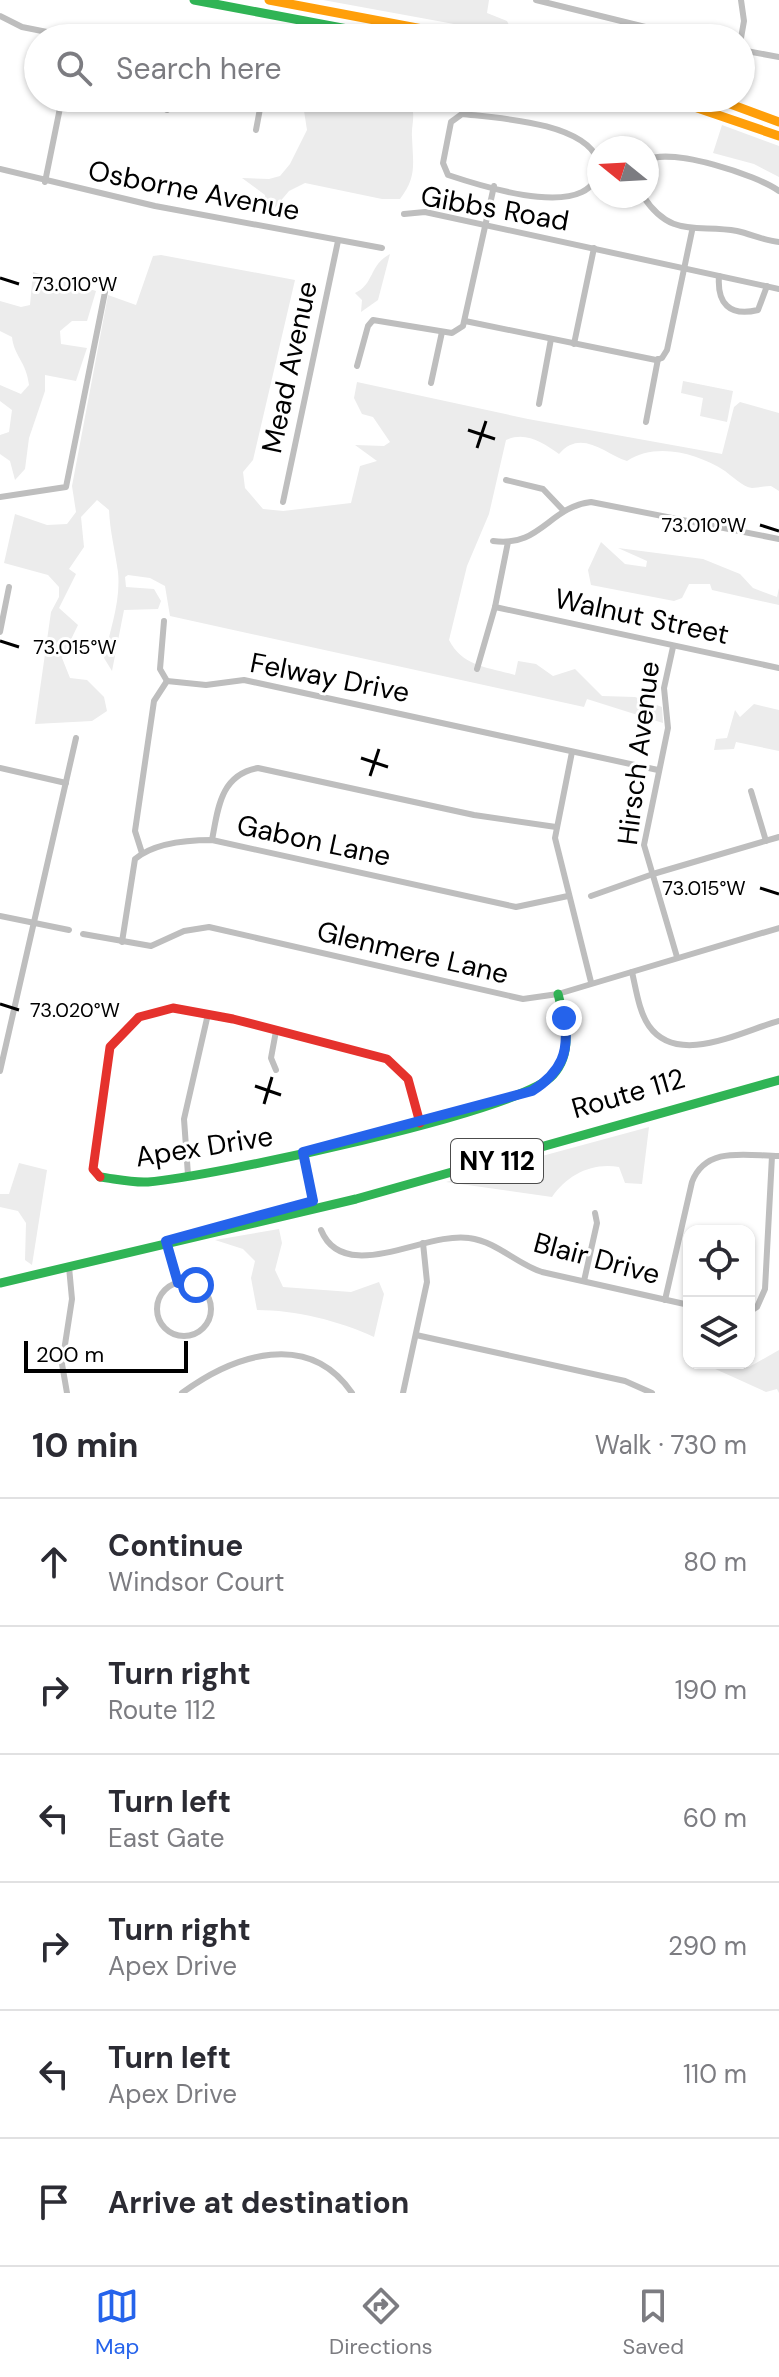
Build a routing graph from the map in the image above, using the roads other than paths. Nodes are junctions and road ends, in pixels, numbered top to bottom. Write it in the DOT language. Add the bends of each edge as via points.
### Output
graph roads {
  1 [pos="194,0"];
  2 [pos="269,0"];
  3 [pos="536,0"];
  4 [pos="741,0"];
  5 [pos="0,16"];
  6 [pos="321,24"];
  7 [pos="396,24"];
  8 [pos="633,24"];
  9 [pos="743,24"];
  10 [pos="24,27"];
  11 [pos="755,53"];
  12 [pos="779,57"];
  13 [pos="59,112"];
  14 [pos="259,112"];
  15 [pos="709,112"];
  16 [pos="752,112"];
  17 [pos="779,122"];
  18 [pos="256,130"];
  19 [pos="779,136"];
  20 [pos="587,147"];
  21 [pos="659,156"];
  22 [pos="0,169"];
  23 [pos="45,182"];
  24 [pos="494,186"];
  25 [pos="587,190"];
  26 [pos="779,191"];
  27 [pos="653,208"];
  28 [pos="404,214"];
  29 [pos="485,224"];
  30 [pos="692,231"];
  31 [pos="338,241"];
  32 [pos="779,242"];
  33 [pos="382,248"];
  34 [pos="594,248"];
  35 [pos="684,269"];
  36 [pos="719,276"];
  37 [pos="767,286"];
  38 [pos="106,287"];
  39 [pos="779,289"];
  40 [pos="465,321"];
  41 [pos="442,332"];
  42 [pos="551,339"];
  43 [pos="574,344"];
  44 [pos="660,359"];
  45 [pos="357,366"];
  46 [pos="431,383"];
  47 [pos="539,404"];
  48 [pos="646,422"];
  49 [pos="506,480"];
  50 [pos="0,497"];
  51 [pos="283,502"];
  52 [pos="563,510"];
  53 [pos="779,539"];
  54 [pos="493,541"];
  55 [pos="508,542"];
  56 [pos="9,587"];
  57 [pos="495,607"];
  58 [pos="164,621"];
  59 [pos="0,632"];
  60 [pos="673,647"];
  61 [pos="779,668"];
  62 [pos="477,669"];
  63 [pos="167,681"];
  64 [pos="76,738"];
  65 [pos="572,752"];
  66 [pos="0,768"];
  67 [pos="658,770"];
  68 [pos="66,783"];
  69 [pos="751,791"];
  70 [pos="556,827"];
  71 [pos="779,837"];
  72 [pos="212,840"];
  73 [pos="766,841"];
  74 [pos="142,853"];
  75 [pos="653,874"];
  76 [pos="568,896"];
  77 [pos="591,896"];
  78 [pos="0,916"];
  79 [pos="34,923"];
  80 [pos="779,928"];
  81 [pos="69,930"];
  82 [pos="83,934"];
  83 [pos="122,942"];
  84 [pos="677,957"];
  85 [pos="632,972"];
  86 [pos="591,982"];
  87 [pos="558,994"];
  88 [pos="208,1014"];
  89 [pos="779,1021"];
  90 [pos="276,1031"];
  91 [pos="276,1070"];
  92 [pos="0,1071"];
  93 [pos="779,1073"];
  94 [pos="779,1080"];
  95 [pos="420,1123"];
  96 [pos="303,1152"];
  97 [pos="776,1156"];
  98 [pos="188,1175"];
  99 [pos="314,1205"];
  100 [pos="595,1213"];
  101 [pos="321,1230"];
  102 [pos="166,1241"];
  103 [pos="423,1243"];
  104 [pos="69,1267"];
  105 [pos="584,1281"];
  106 [pos="0,1283"];
  107 [pos="178,1283"];
  108 [pos="665,1300"];
  109 [pos="683,1304"];
  110 [pos="755,1308"];
  111 [pos="416,1335"];
  112 [pos="67,1393"];
  113 [pos="182,1393"];
  114 [pos="352,1393"];
  115 [pos="403,1393"];
  116 [pos="652,1393"];
  1 -- 6 [label="main road"];
  2 -- 7 [label="main road"];
  3 -- 8 [label="street"];
  4 -- 9 [label="street"];
  5 -- 10 [label="street"];
  11 -- 12 [label="street"];
  13 -- 23 [label="street"];
  14 -- 18 [label="street"];
  15 -- 19 [label="main road"];
  16 -- 17 [label="main road"];
  20 -- 24 [label="street" via="546,124 456,115 443,169 450,176"];
  21 -- 26 [label="street" via="732,170 765,180"];
  22 -- 23 [label="street, Osborne Avenue"];
  23 -- 31 [label="street, Osborne Avenue"];
  24 -- 25 [label="street" via="543,199 573,197"];
  24 -- 29 [label="street"];
  27 -- 30 [label="street"];
  28 -- 29 [label="street, Gibbs Road" via="425,212"];
  29 -- 34 [label="street, Gibbs Road"];
  29 -- 40 [label="street"];
  30 -- 32 [label="street" via="736,231"];
  30 -- 35 [label="street"];
  31 -- 33 [label="street, Osborne Avenue"];
  31 -- 51 [label="street, Mead Avenue"];
  34 -- 35 [label="street, Gibbs Road"];
  34 -- 43 [label="street"];
  35 -- 36 [label="street, Gibbs Road"];
  35 -- 44 [label="street"];
  36 -- 37 [label="street, Gibbs Road"];
  36 -- 37 [label="street" via="720,302 730,308 758,310"];
  37 -- 39 [label="street, Gibbs Road"];
  38 -- 50 [label="street" via="66,487"];
  40 -- 41 [label="street" via="452,333"];
  40 -- 42 [label="street"];
  41 -- 45 [label="street" via="373,320"];
  41 -- 46 [label="street"];
  42 -- 43 [label="street"];
  42 -- 47 [label="street"];
  43 -- 44 [label="street"];
  44 -- 48 [label="street"];
  49 -- 52 [label="street" via="543,489"];
  52 -- 53 [label="street" via="603,502"];
  52 -- 55 [label="street" via="532,536"];
  54 -- 55 [label="street"];
  55 -- 57 [label="street"];
  56 -- 59 [label="street"];
  57 -- 60 [label="street, Walnut Street"];
  57 -- 62 [label="street"];
  58 -- 63 [label="street" via="160,669"];
  60 -- 61 [label="street, Walnut Street"];
  60 -- 67 [label="street, Hirsch Avenue" via="664,688 668,728"];
  63 -- 65 [label="street, Felway Drive" via="206,685 244,680"];
  63 -- 74 [label="street" via="154,701 135,831"];
  64 -- 68 [label="street"];
  65 -- 67 [label="street, Felway Drive"];
  65 -- 70 [label="street"];
  66 -- 68 [label="street"];
  67 -- 75 [label="street, Hirsch Avenue" via="644,845"];
  68 -- 79 [label="street"];
  69 -- 73 [label="street"];
  70 -- 72 [label="street" via="474,815 258,768 239,774 224,789"];
  70 -- 76 [label="street"];
  71 -- 73 [label="street"];
  72 -- 74 [label="street, Gabon Lane"];
  72 -- 76 [label="street, Gabon Lane" via="516,907"];
  73 -- 75 [label="street"];
  74 -- 83 [label="street" via="132,864"];
  75 -- 77 [label="street"];
  75 -- 84 [label="street, Hirsch Avenue"];
  76 -- 86 [label="street"];
  78 -- 79 [label="street"];
  79 -- 81 [label="street"];
  79 -- 92 [label="street"];
  80 -- 84 [label="street, Glenmere Lane"];
  82 -- 83 [label="street, Glenmere Lane"];
  83 -- 87 [label="street, Glenmere Lane" via="151,946 209,927 500,996"];
  84 -- 85 [label="street, Glenmere Lane"];
  85 -- 86 [label="street, Glenmere Lane"];
  85 -- 89 [label="street" via="646,1021 671,1044 692,1046"];
  86 -- 87 [label="street, Glenmere Lane"];
  87 -- 95 [label="main road, Apex Drive" via="567,1047 550,1079 519,1095"];
  88 -- 90 [label="main road"];
  88 -- 98 [label="street" via="184,1119"];
  88 -- 98 [label="main road, Apex Drive" via="173,1008 146,1014 116,1038 103,1080 93,1162 97,1176 143,1182"];
  90 -- 91 [label="street" via="271,1058"];
  90 -- 95 [label="main road" via="387,1059 408,1079"];
  93 -- 99 [label="main road, Route 112 / NY 112"];
  94 -- 99 [label="main road, Route 112 / NY 112" via="426,1180"];
  95 -- 96 [label="main road, Apex Drive"];
  96 -- 98 [label="main road, Apex Drive"];
  96 -- 99 [label="street"];
  97 -- 108 [label="street" via="729,1154 710,1161 695,1175"];
  97 -- 110 [label="street" via="765,1289"];
  99 -- 102 [label="main road, Route 112 / NY 112"];
  100 -- 105 [label="street"];
  101 -- 103 [label="street, Blair Drive" via="334,1249 350,1256"];
  102 -- 104 [label="main road, Route 112 / NY 112"];
  102 -- 107 [label="street"];
  103 -- 105 [label="street, Blair Drive" via="475,1238 536,1271"];
  103 -- 111 [label="street" via="427,1282"];
  104 -- 106 [label="main road, Route 112 / NY 112"];
  104 -- 112 [label="street" via="72,1299 62,1364"];
  105 -- 108 [label="street, Blair Drive"];
  107 -- 107 [label="street" via="160,1298 159,1315 170,1331 191,1335 208,1321 210,1302 200,1286"];
  108 -- 109 [label="street, Blair Drive"];
  111 -- 115 [label="street"];
  111 -- 116 [label="street" via="625,1381"];
  113 -- 114 [label="street" via="222,1370 281,1353 323,1362"];
}
